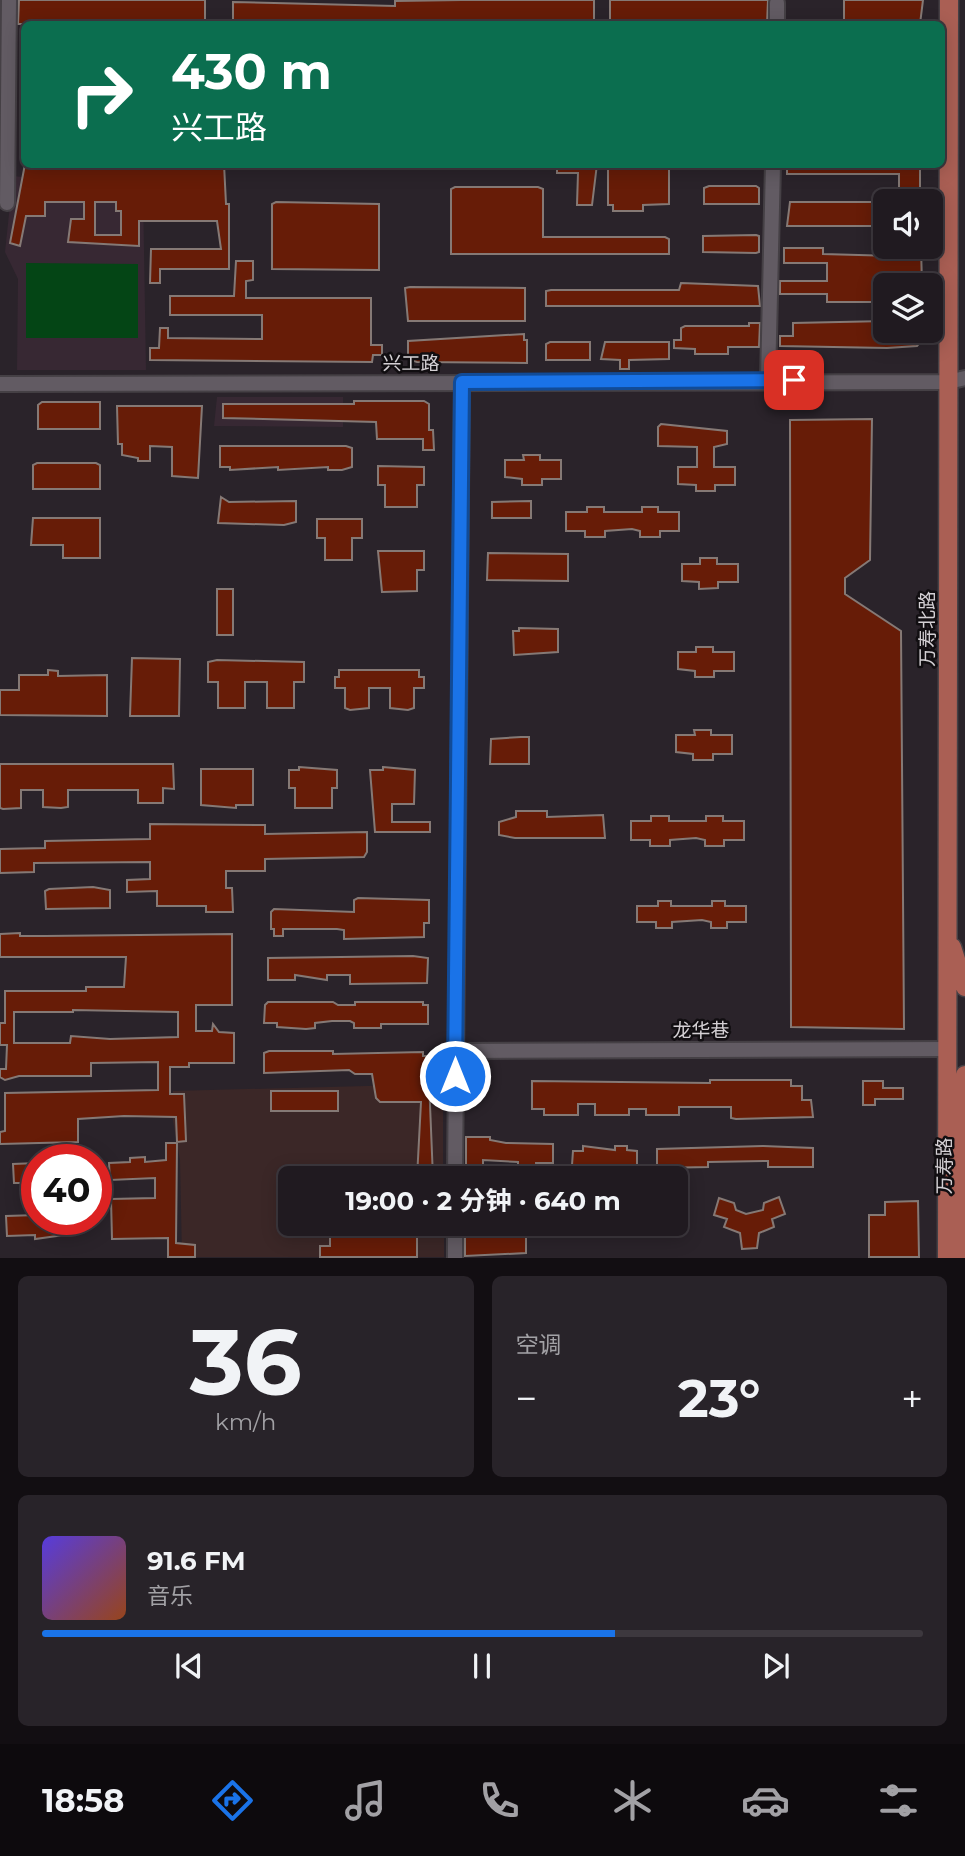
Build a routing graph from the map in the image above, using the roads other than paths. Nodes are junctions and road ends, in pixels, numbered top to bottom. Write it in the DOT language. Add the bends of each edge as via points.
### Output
graph roads {
  1 [pos="9,0"];
  2 [pos="948,0"];
  3 [pos="777,3"];
  4 [pos="777,21"];
  5 [pos="773,168"];
  6 [pos="7,203"];
  7 [pos="957,353"];
  8 [pos="768,380"];
  9 [pos="462,382"];
  10 [pos="959,382"];
  11 [pos="0,384"];
  12 [pos="956,414"];
  13 [pos="947,930"];
  14 [pos="965,987"];
  15 [pos="947,1049"];
  16 [pos="456,1051"];
  17 [pos="965,1075"];
  18 [pos="455,1166"];
  19 [pos="455,1236"];
  20 [pos="455,1258"];
  21 [pos="947,1258"];
  22 [pos="964,1258"];
  1 -- 6 [label="street"];
  2 -- 7 [label="main road, 万寿北路"];
  3 -- 4 [label="street"];
  5 -- 8 [label="street"];
  7 -- 10 [label="main road, 万寿北路"];
  8 -- 9 [label="street, 兴工路"];
  8 -- 10 [label="street, 兴工路"];
  9 -- 11 [label="street, 兴工路"];
  9 -- 16 [label="street"];
  10 -- 12 [label="main road, 万寿北路"];
  12 -- 13 [label="main road, 万寿北路"];
  13 -- 14 [label="main road"];
  13 -- 15 [label="main road, 万寿北路"];
  15 -- 16 [label="street, 龙华巷"];
  15 -- 21 [label="main road, 万寿北路"];
  16 -- 18 [label="street"];
  17 -- 22 [label="main road, 万寿路"];
  19 -- 20 [label="street"];
}
